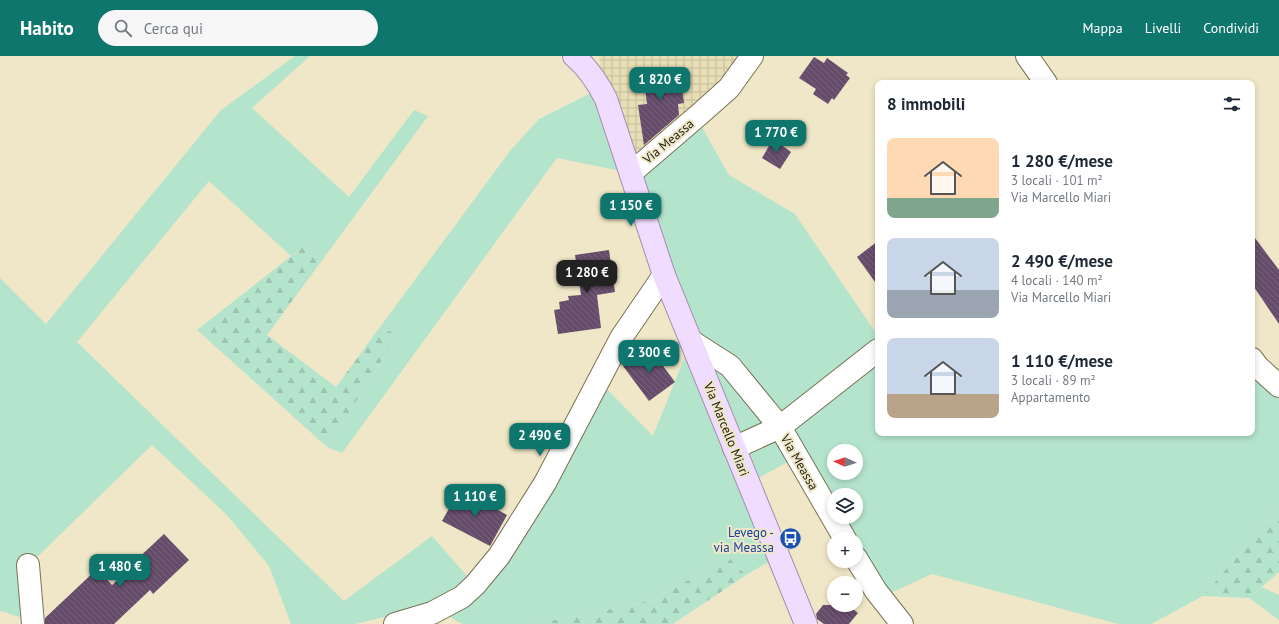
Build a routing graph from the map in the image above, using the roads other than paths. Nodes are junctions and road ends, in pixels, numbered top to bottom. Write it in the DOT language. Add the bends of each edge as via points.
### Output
graph roads {
  1 [pos="575,56"];
  2 [pos="752,56"];
  3 [pos="1027,56"];
  4 [pos="1044,80"];
  5 [pos="631,173"];
  6 [pos="664,275"];
  7 [pos="691,341"];
  8 [pos="875,352"];
  9 [pos="1255,364"];
  10 [pos="1279,386"];
  11 [pos="780,427"];
  12 [pos="734,448"];
  13 [pos="841,532"];
  14 [pos="28,565"];
  15 [pos="862,568"];
  16 [pos="33,624"];
  17 [pos="395,624"];
  18 [pos="806,624"];
  19 [pos="902,624"];
  1 -- 5 [label="main road, Via Marcello Miari" via="599,85 606,99"];
  2 -- 5 [label="street, Via Meassa" via="729,88"];
  3 -- 4 [label="street"];
  5 -- 6 [label="main road, Via Marcello Miari"];
  6 -- 7 [label="main road, Via Marcello Miari"];
  6 -- 17 [label="street" via="622,338 545,483 499,556 462,597 432,614"];
  7 -- 11 [label="street, Via Meassa" via="730,366"];
  7 -- 12 [label="main road, Via Marcello Miari"];
  8 -- 11 [label="street, Via Meassa"];
  9 -- 10 [label="street"];
  11 -- 12 [label="street, Via Meassa"];
  11 -- 13 [label="street, Via Meassa"];
  12 -- 18 [label="main road, Via Marcello Miari"];
  14 -- 16 [label="street"];
  15 -- 19 [label="street" via="876,591"];
}
